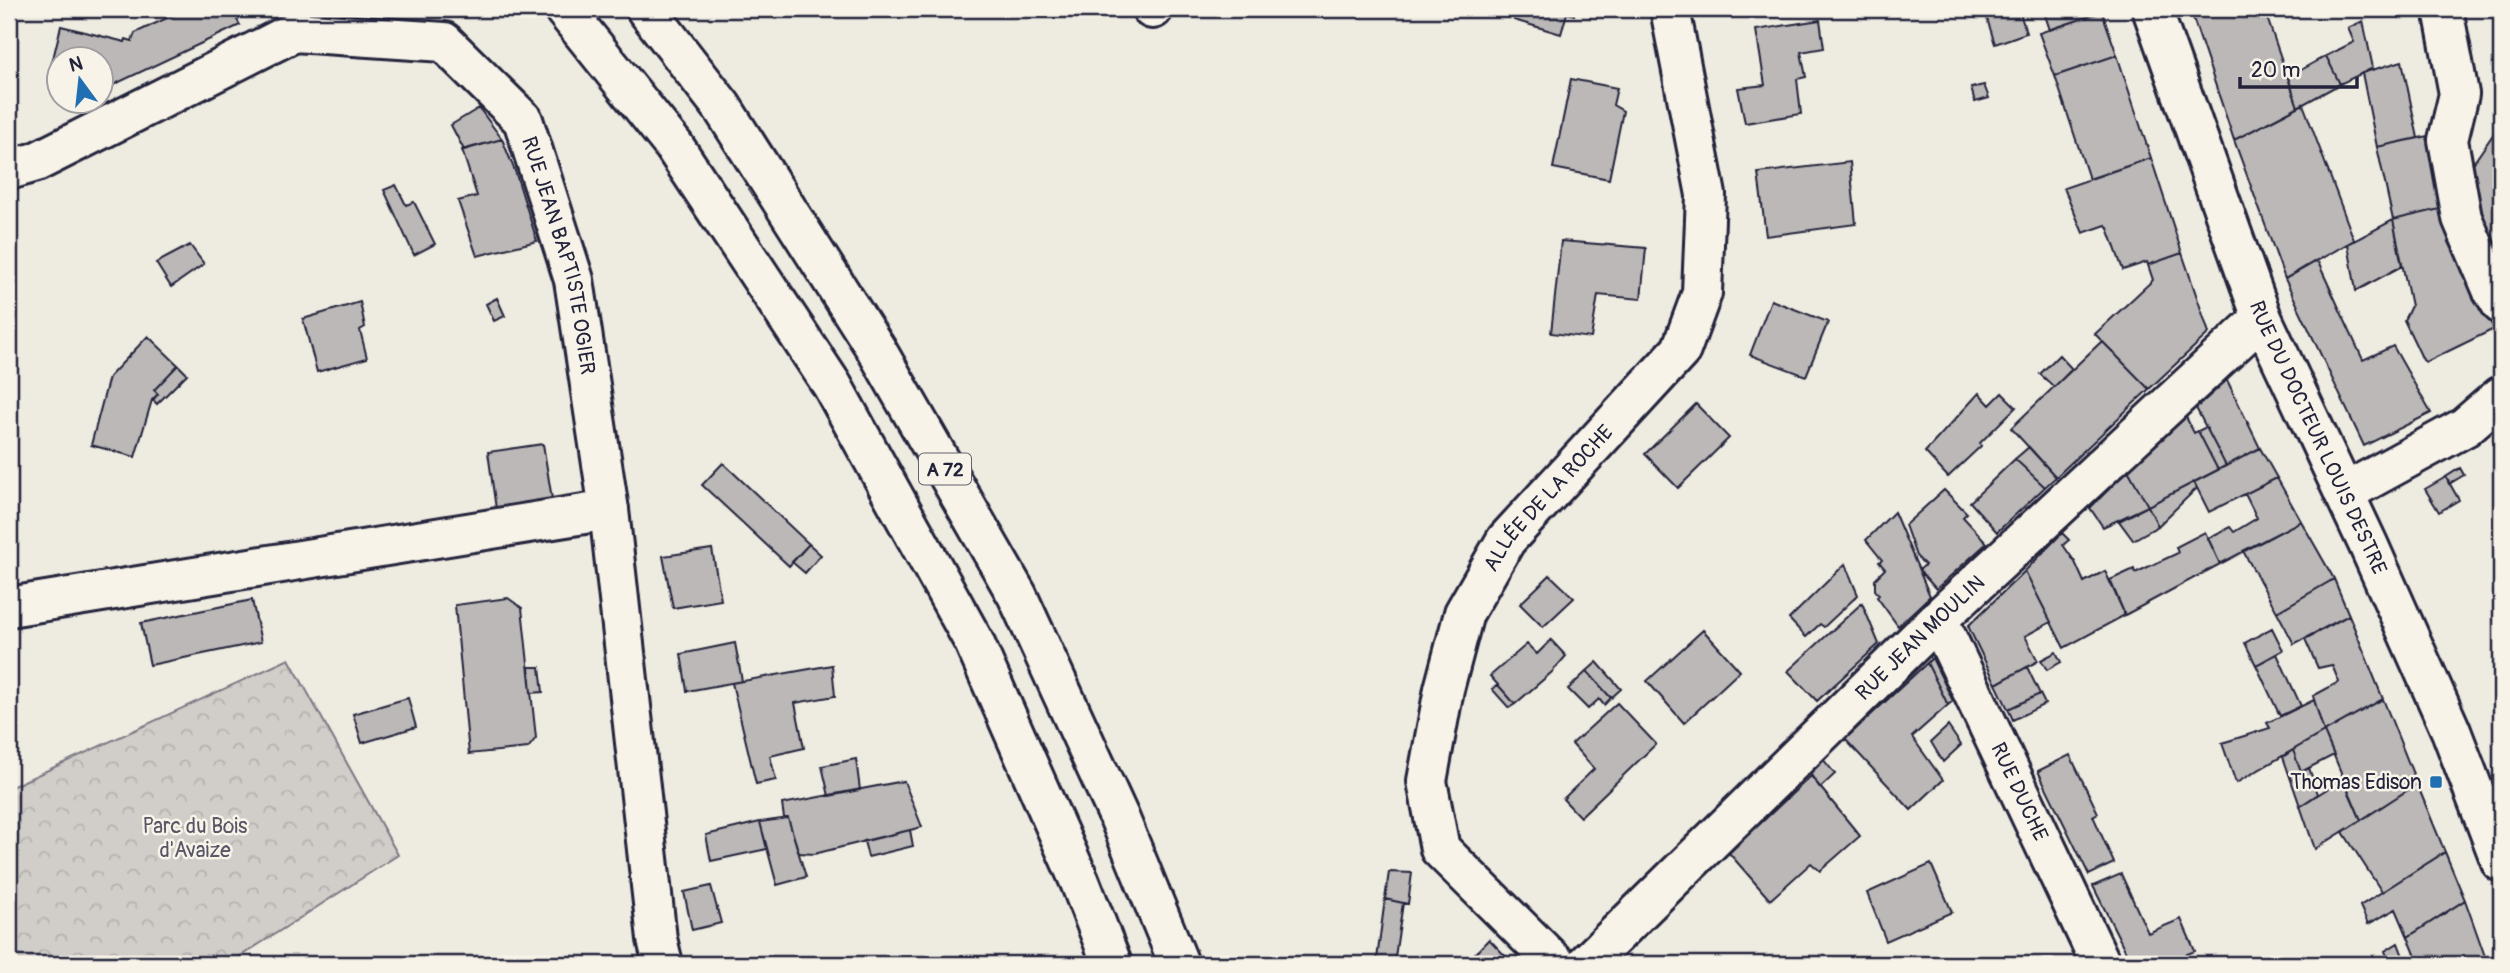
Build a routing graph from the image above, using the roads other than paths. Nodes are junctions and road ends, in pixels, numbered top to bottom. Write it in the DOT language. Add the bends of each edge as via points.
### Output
graph roads {
  1 [pos="564,9"];
  2 [pos="646,9"];
  3 [pos="1670,9"];
  4 [pos="2152,9"];
  5 [pos="2443,9"];
  6 [pos="9,170"];
  7 [pos="2501,304"];
  8 [pos="2262,318"];
  9 [pos="2501,396"];
  10 [pos="2344,492"];
  11 [pos="610,510"];
  12 [pos="9,607"];
  13 [pos="1938,619"];
  14 [pos="2501,862"];
  15 [pos="663,964"];
  16 [pos="1112,964"];
  17 [pos="1179,964"];
  18 [pos="1556,964"];
  19 [pos="1586,964"];
  20 [pos="2101,964"];
  1 -- 16 [label="main road, A 72" via="674,146 832,385 974,642"];
  2 -- 17 [label="main road, A 72" via="722,107 876,349 1017,595 1119,817"];
  3 -- 18 [label="main road, ALLÉE DE LA ROCHE" via="1706,195 1702,293 1681,350 1506,540 1464,613 1427,781 1440,849"];
  4 -- 8 [label="main road, RUE DU DOCTEUR LOUIS DESTRE"];
  5 -- 7 [label="main road" via="2459,94 2448,141 2462,218"];
  6 -- 11 [label="main road, RUE JEAN BAPTISTE OGIER" via="36,162 294,32 444,42 523,120 574,280"];
  8 -- 10 [label="main road, RUE DU DOCTEUR LOUIS DESTRE"];
  8 -- 13 [label="main road, RUE JEAN MOULIN"];
  9 -- 10 [label="main road" via="2465,427"];
  10 -- 14 [label="main road, RUE DU DOCTEUR LOUIS DESTRE" via="2451,731"];
  11 -- 12 [label="main road"];
  11 -- 15 [label="main road, RUE JEAN BAPTISTE OGIER"];
  13 -- 19 [label="main road, RUE JEAN MOULIN"];
  13 -- 20 [label="main road, RUE DUCHE"];
}
